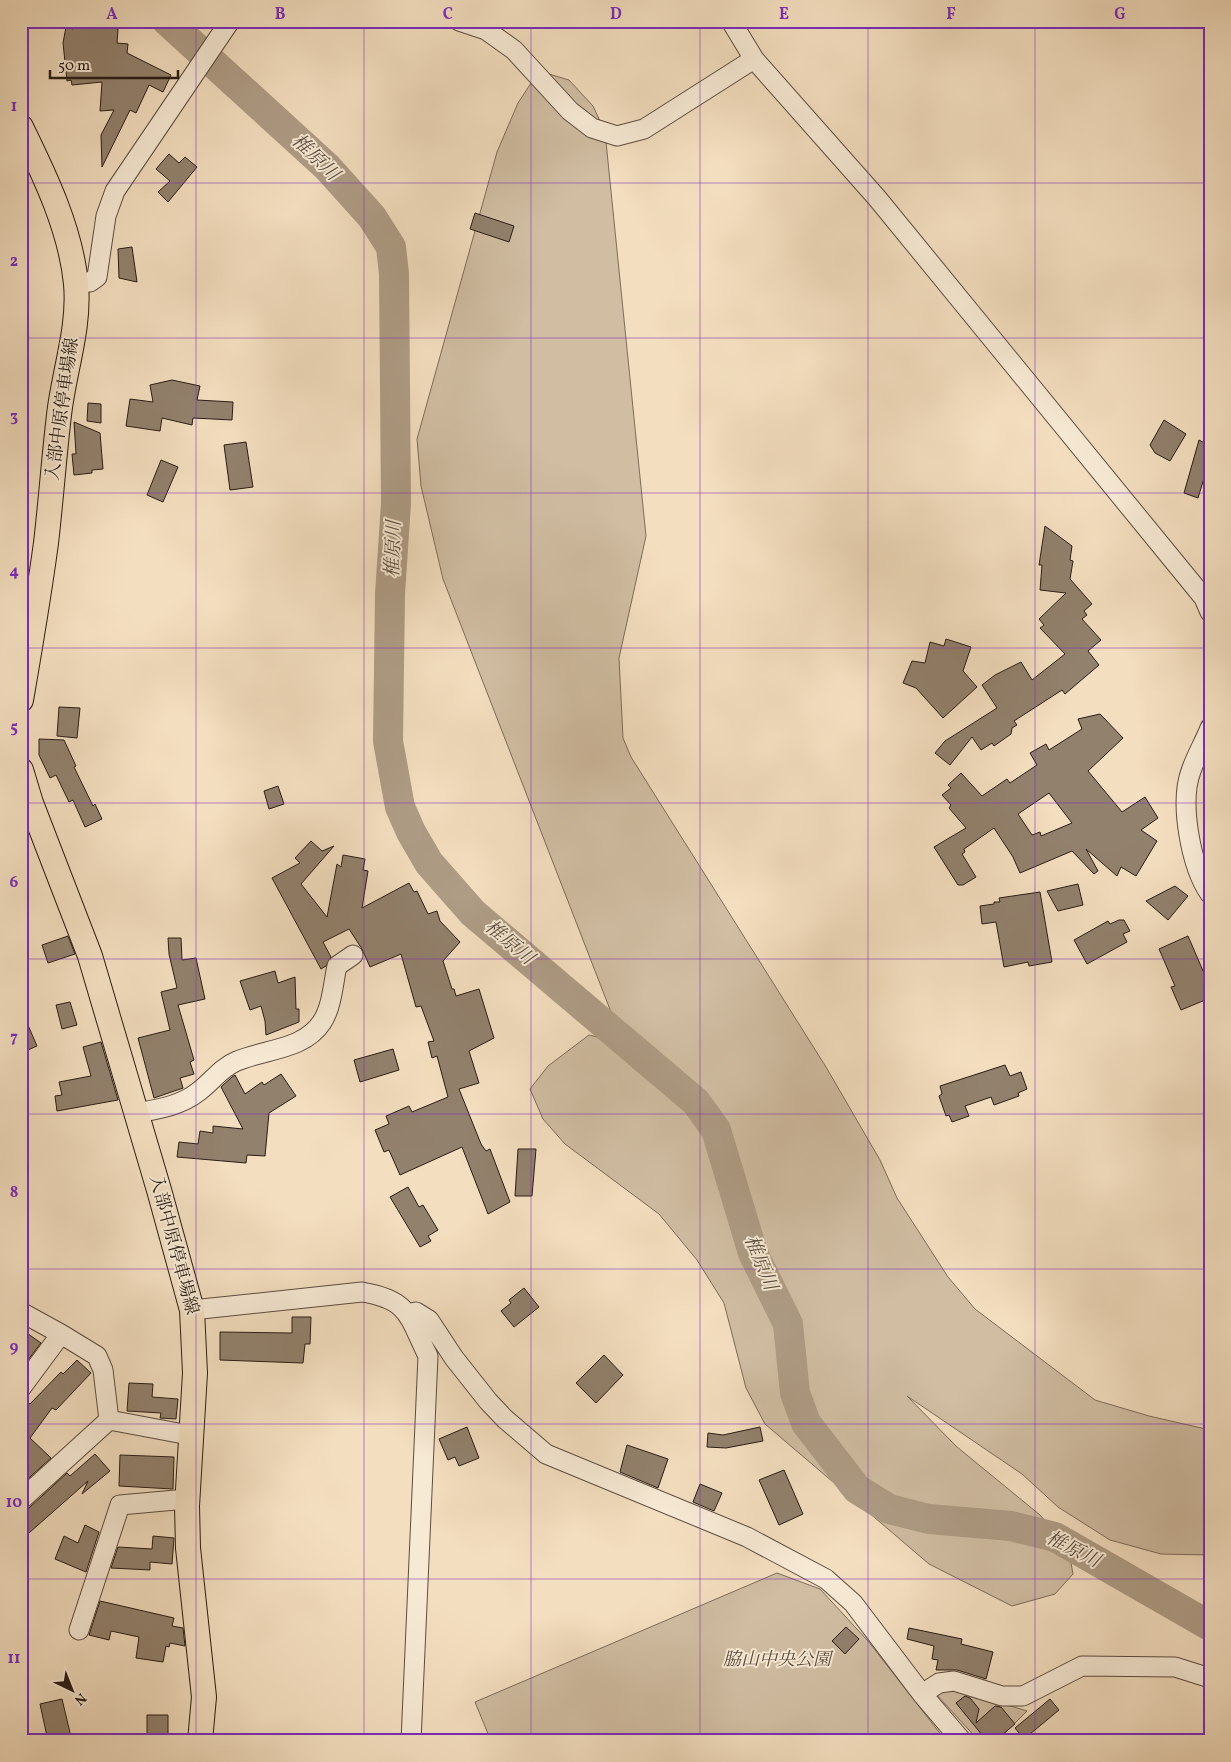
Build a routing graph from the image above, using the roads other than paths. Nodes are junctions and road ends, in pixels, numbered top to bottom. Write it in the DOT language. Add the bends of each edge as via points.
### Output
graph roads {
  1 [pos="230,21"];
  2 [pos="459,21"];
  3 [pos="735,27"];
  4 [pos="754,59"];
  5 [pos="21,127"];
  6 [pos="76,283"];
  7 [pos="1210,612"];
  8 [pos="26,636"];
  9 [pos="21,700"];
  10 [pos="1210,728"];
  11 [pos="21,770"];
  12 [pos="26,803"];
  13 [pos="1210,894"];
  14 [pos="353,955"];
  15 [pos="137,1114"];
  16 [pos="192,1310"];
  17 [pos="21,1312"];
  18 [pos="407,1314"];
  19 [pos="60,1334"];
  20 [pos="21,1388"];
  21 [pos="109,1420"];
  22 [pos="189,1434"];
  23 [pos="187,1499"];
  24 [pos="21,1500"];
  25 [pos="79,1630"];
  26 [pos="1210,1678"];
  27 [pos="922,1694"];
  28 [pos="200,1741"];
  29 [pos="411,1741"];
  30 [pos="962,1741"];
  1 -- 6 [label="street" via="115,191 106,216 97,277 90,282"];
  2 -- 4 [label="street" via="486,30 514,50 570,111 592,128 618,136 644,129"];
  3 -- 4 [label="street"];
  4 -- 7 [label="street" via="889,213 1198,591"];
  5 -- 6 [label="main road, 入部中原停車場線" via="51,191 70,247"];
  6 -- 8 [label="main road, 入部中原停車場線" via="74,334 63,382 46,543"];
  8 -- 9 [label="main road, 入部中原停車場線"];
  10 -- 13 [label="street" via="1190,772 1186,809 1200,881"];
  11 -- 12 [label="main road, 入部中原停車場線"];
  12 -- 15 [label="main road, 入部中原停車場線" via="90,956"];
  14 -- 15 [label="street" via="337,966 328,1010 310,1035 300,1042 237,1061 198,1092 174,1105"];
  15 -- 16 [label="main road, 入部中原停車場線"];
  16 -- 18 [label="street" via="362,1292 384,1296 402,1305"];
  16 -- 22 [label="main road, 入部中原停車場線" via="194,1373"];
  17 -- 19 [label="street"];
  18 -- 27 [label="street" via="416,1312 429,1320 488,1401 546,1454 746,1537 826,1579 852,1603"];
  18 -- 29 [label="street" via="428,1356"];
  19 -- 20 [label="street"];
  19 -- 21 [label="street" via="97,1356 103,1370"];
  21 -- 22 [label="street"];
  21 -- 24 [label="street"];
  22 -- 23 [label="main road, 入部中原停車場線"];
  23 -- 25 [label="street" via="120,1505"];
  23 -- 28 [label="main road, 入部中原停車場線" via="188,1548 204,1697"];
  26 -- 27 [label="street" via="1175,1666 1082,1666 1023,1696 1002,1696 954,1681 939,1683"];
  27 -- 30 [label="street"];
}
